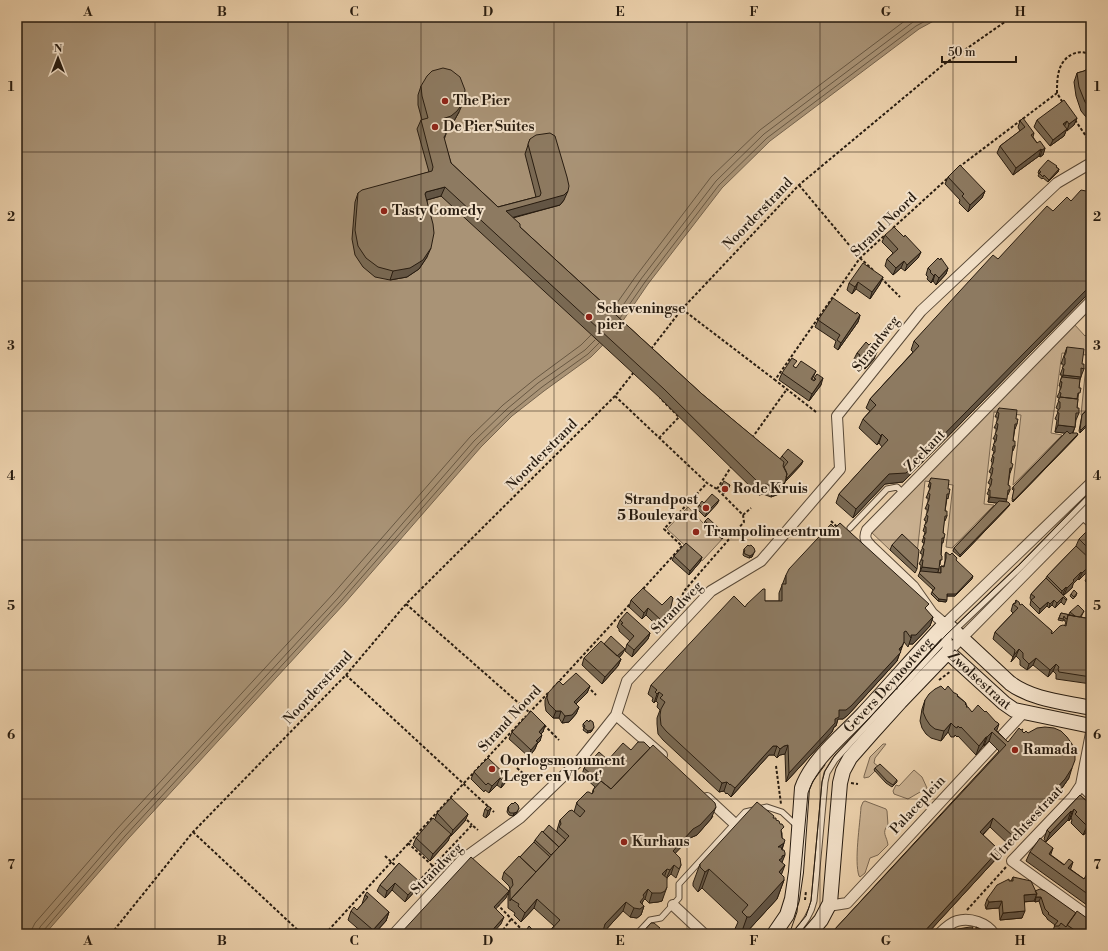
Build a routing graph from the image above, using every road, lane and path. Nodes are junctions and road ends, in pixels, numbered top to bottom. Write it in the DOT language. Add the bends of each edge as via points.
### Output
graph roads {
  1 [pos="1012,17"];
  2 [pos="1091,55"];
  3 [pos="1057,94"];
  4 [pos="1066,106"];
  5 [pos="1075,119"];
  6 [pos="1088,139"];
  7 [pos="1091,163"];
  8 [pos="955,172"];
  9 [pos="949,177"];
  10 [pos="799,185"];
  11 [pos="860,258"];
  12 [pos="900,297"];
  13 [pos="1091,301"];
  14 [pos="682,309"];
  15 [pos="648,352"];
  16 [pos="634,371"];
  17 [pos="775,380"];
  18 [pos="787,389"];
  19 [pos="615,396"];
  20 [pos="660,398"];
  21 [pos="816,412"];
  22 [pos="659,438"];
  23 [pos="748,444"];
  24 [pos="731,467"];
  25 [pos="708,483"];
  26 [pos="1091,483"];
  27 [pos="717,489"];
  28 [pos="903,493"];
  29 [pos="1091,496"];
  30 [pos="1091,507"];
  31 [pos="751,508"];
  32 [pos="743,515"];
  33 [pos="1083,515"];
  34 [pos="831,521"];
  35 [pos="1091,522"];
  36 [pos="850,528"];
  37 [pos="841,530"];
  38 [pos="641,591"];
  39 [pos="631,603"];
  40 [pos="406,604"];
  41 [pos="678,607"];
  42 [pos="951,637"];
  43 [pos="951,671"];
  44 [pos="346,675"];
  45 [pos="939,680"];
  46 [pos="591,690"];
  47 [pos="596,695"];
  48 [pos="1091,708"];
  49 [pos="530,712"];
  50 [pos="1023,712"];
  51 [pos="616,715"];
  52 [pos="536,718"];
  53 [pos="541,723"];
  54 [pos="1091,726"];
  55 [pos="1091,732"];
  56 [pos="560,740"];
  57 [pos="671,765"];
  58 [pos="776,766"];
  59 [pos="517,768"];
  60 [pos="526,776"];
  61 [pos="852,779"];
  62 [pos="464,783"];
  63 [pos="852,784"];
  64 [pos="1081,786"];
  65 [pos="700,792"];
  66 [pos="1091,795"];
  67 [pos="494,812"];
  68 [pos="782,812"];
  69 [pos="467,820"];
  70 [pos="735,824"];
  71 [pos="472,825"];
  72 [pos="799,829"];
  73 [pos="478,830"];
  74 [pos="193,832"];
  75 [pos="408,843"];
  76 [pos="385,856"];
  77 [pos="391,861"];
  78 [pos="1012,861"];
  79 [pos="433,867"];
  80 [pos="401,870"];
  81 [pos="431,874"];
  82 [pos="416,884"];
  83 [pos="806,891"];
  84 [pos="805,900"];
  85 [pos="496,902"];
  86 [pos="673,905"];
  87 [pos="828,906"];
  88 [pos="512,918"];
  89 [pos="1091,918"];
  90 [pos="957,921"];
  91 [pos="111,934"];
  92 [pos="302,934"];
  93 [pos="325,934"];
  94 [pos="394,934"];
  95 [pos="500,934"];
  96 [pos="526,934"];
  97 [pos="637,934"];
  98 [pos="704,934"];
  99 [pos="774,934"];
  100 [pos="795,934"];
  101 [pos="809,934"];
  102 [pos="939,934"];
  103 [pos="994,934"];
  1 -- 10 [label="path, Noorderstrand" via="943,65"];
  2 -- 3 [label="path" via="1082,52 1068,56 1058,73"];
  3 -- 4 [label="path"];
  3 -- 8 [label="path"];
  5 -- 6 [label="path"];
  7 -- 51 [label="street, Strandweg" via="1057,183 921,311 838,416 840,468 761,561 711,591 627,681"];
  9 -- 11 [label="path, Strand Noord"];
  10 -- 11 [label="path"];
  10 -- 14 [label="path, Noorderstrand"];
  11 -- 12 [label="path"];
  11 -- 17 [label="path, Strand Noord"];
  13 -- 28 [label="street, Zeekant"];
  14 -- 15 [label="path, Noorderstrand"];
  14 -- 17 [label="path"];
  16 -- 19 [label="path, Noorderstrand"];
  17 -- 18 [label="path"];
  18 -- 21 [label="path"];
  18 -- 23 [label="path"];
  19 -- 22 [label="path"];
  19 -- 40 [label="path, Noorderstrand"];
  20 -- 22 [label="path" via="680,417"];
  22 -- 25 [label="path"];
  24 -- 27 [label="path"];
  25 -- 27 [label="path"];
  25 -- 38 [label="path" via="664,529 682,546"];
  26 -- 42 [label="street, Gevers Deynootweg"];
  27 -- 32 [label="path"];
  28 -- 36 [label="lane" via="897,487 887,489"];
  28 -- 42 [label="street, Zeekant" via="867,530 865,540 913,586"];
  29 -- 42 [label="lane, Gevers Deynootweg"];
  30 -- 33 [label="street, Gevers Deynootweg"];
  31 -- 32 [label="path"];
  32 -- 41 [label="path, Strandweg" via="744,522 684,591"];
  33 -- 35 [label="street"];
  33 -- 42 [label="street, Gevers Deynootweg"];
  34 -- 37 [label="path"];
  39 -- 49 [label="path, Strand Noord"];
  40 -- 44 [label="path, Noorderstrand"];
  40 -- 49 [label="path"];
  42 -- 48 [label="main road, Zwolsestraat" via="1018,690"];
  42 -- 50 [label="main road, Zwolsestraat" via="1004,703 1014,710"];
  42 -- 72 [label="main road, Gevers Deynootweg" via="812,767 802,788"];
  42 -- 87 [label="main road, Gevers Deynootweg" via="850,758 843,771"];
  42 -- 100 [label="lane, Gevers Deynootweg" via="857,734 831,765 825,782 812,911"];
  43 -- 45 [label="path"];
  44 -- 62 [label="path"];
  44 -- 74 [label="path, Noorderstrand"];
  46 -- 47 [label="path"];
  49 -- 52 [label="path"];
  49 -- 62 [label="path, Strand Noord"];
  50 -- 54 [label="main road, Zwolsestraat"];
  50 -- 87 [label="street, Palaceplein" via="847,903"];
  51 -- 57 [label="street"];
  51 -- 94 [label="street, Strandweg" via="581,759 520,818 463,859"];
  53 -- 56 [label="path"];
  55 -- 64 [label="street, Utrechtsestraat"];
  58 -- 68 [label="path"];
  59 -- 60 [label="path"];
  61 -- 63 [label="path"];
  62 -- 67 [label="path"];
  62 -- 75 [label="path, Strand Noord"];
  64 -- 66 [label="street"];
  64 -- 78 [label="street, Utrechtsestraat"];
  65 -- 70 [label="street"];
  68 -- 70 [label="lane" via="767,806 745,812"];
  68 -- 72 [label="lane"];
  69 -- 71 [label="path"];
  70 -- 86 [label="lane" via="679,884 679,898"];
  71 -- 73 [label="path"];
  71 -- 79 [label="path, Strandweg"];
  72 -- 99 [label="main road, Gevers Deynootweg" via="791,906"];
  74 -- 91 [label="path, Noorderstrand"];
  74 -- 92 [label="path"];
  75 -- 77 [label="path, Strand Noord"];
  75 -- 79 [label="path"];
  76 -- 77 [label="path"];
  77 -- 80 [label="path"];
  77 -- 93 [label="path, Strand Noord"];
  78 -- 89 [label="street"];
  78 -- 90 [label="path, Utrechtsestraat"];
  79 -- 81 [label="path" via="435,868"];
  79 -- 82 [label="path, Strandweg"];
  83 -- 84 [label="path"];
  85 -- 88 [label="path"];
  86 -- 97 [label="lane" via="661,918 650,920"];
  86 -- 98 [label="street"];
  87 -- 101 [label="main road, Gevers Deynootweg" via="821,920"];
  88 -- 95 [label="path"];
  88 -- 96 [label="path"];
  90 -- 102 [label="street" via="945,927"];
  90 -- 103 [label="street" via="978,921"];
}
